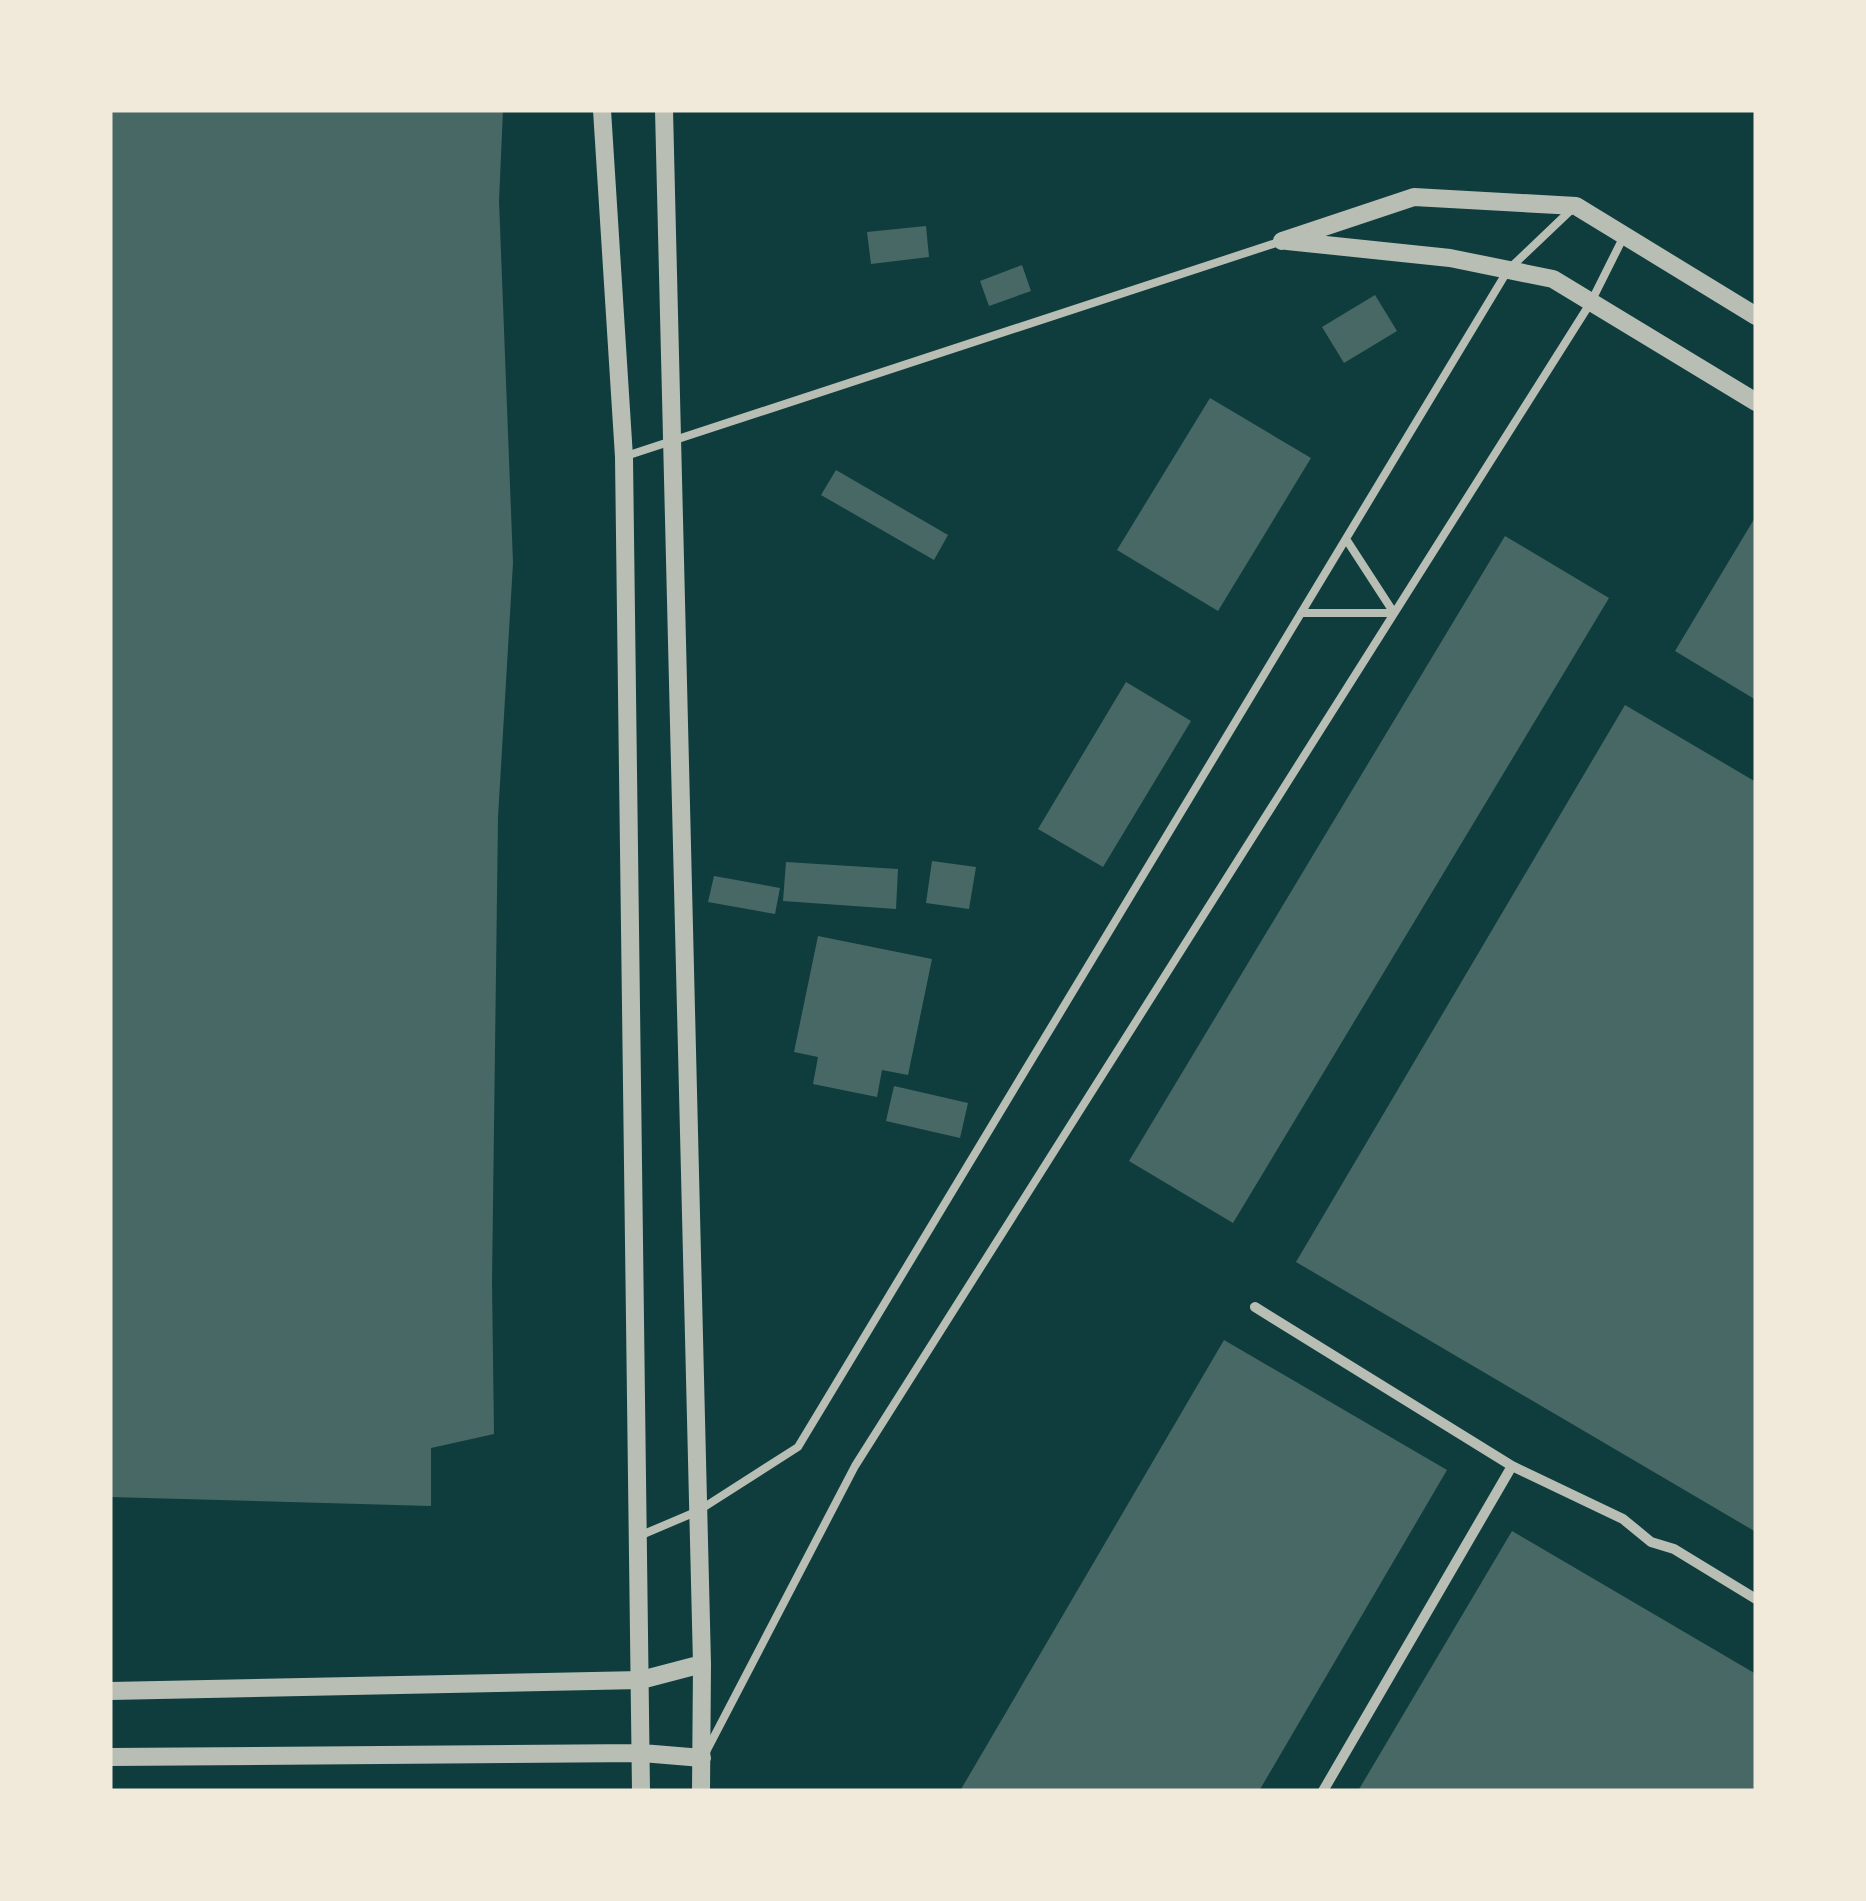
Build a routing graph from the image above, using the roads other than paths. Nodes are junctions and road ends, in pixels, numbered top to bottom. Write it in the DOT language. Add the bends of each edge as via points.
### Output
graph roads {
  1 [pos="602,110"];
  2 [pos="664,110"];
  3 [pos="1576,206"];
  4 [pos="1624,236"];
  5 [pos="1282,241"];
  6 [pos="1508,270"];
  7 [pos="1591,302"];
  8 [pos="1756,316"];
  9 [pos="1756,402"];
  10 [pos="672,444"];
  11 [pos="624,456"];
  12 [pos="1346,539"];
  13 [pos="1301,613"];
  14 [pos="1394,614"];
  15 [pos="1255,1306"];
  16 [pos="1512,1466"];
  17 [pos="698,1511"];
  18 [pos="639,1536"];
  19 [pos="1756,1599"];
  20 [pos="702,1664"];
  21 [pos="641,1680"];
  22 [pos="110,1691"];
  23 [pos="642,1753"];
  24 [pos="110,1756"];
  25 [pos="702,1758"];
  26 [pos="641,1791"];
  27 [pos="702,1791"];
  28 [pos="1322,1791"];
  1 -- 11 [label="street"];
  2 -- 10 [label="street"];
  3 -- 4 [label="street"];
  3 -- 5 [label="street" via="1414,196"];
  3 -- 6 [label="lane"];
  4 -- 7 [label="lane"];
  4 -- 8 [label="street"];
  5 -- 6 [label="street"];
  5 -- 10 [label="lane"];
  6 -- 7 [label="street" via="1553,279"];
  6 -- 12 [label="lane"];
  7 -- 9 [label="street"];
  7 -- 14 [label="lane"];
  10 -- 11 [label="lane"];
  10 -- 17 [label="street"];
  11 -- 18 [label="street"];
  12 -- 13 [label="lane"];
  12 -- 14 [label="lane"];
  13 -- 14 [label="lane"];
  13 -- 17 [label="lane" via="798,1447"];
  14 -- 25 [label="lane" via="855,1466"];
  15 -- 16 [label="street"];
  16 -- 19 [label="street" via="1623,1519 1651,1542"];
  16 -- 28 [label="street"];
  17 -- 18 [label="lane"];
  17 -- 20 [label="street"];
  18 -- 21 [label="street"];
  20 -- 21 [label="street"];
  20 -- 25 [label="street"];
  21 -- 22 [label="street"];
  21 -- 23 [label="street"];
  23 -- 24 [label="street"];
  23 -- 25 [label="street"];
  23 -- 26 [label="street"];
  25 -- 27 [label="street"];
}
